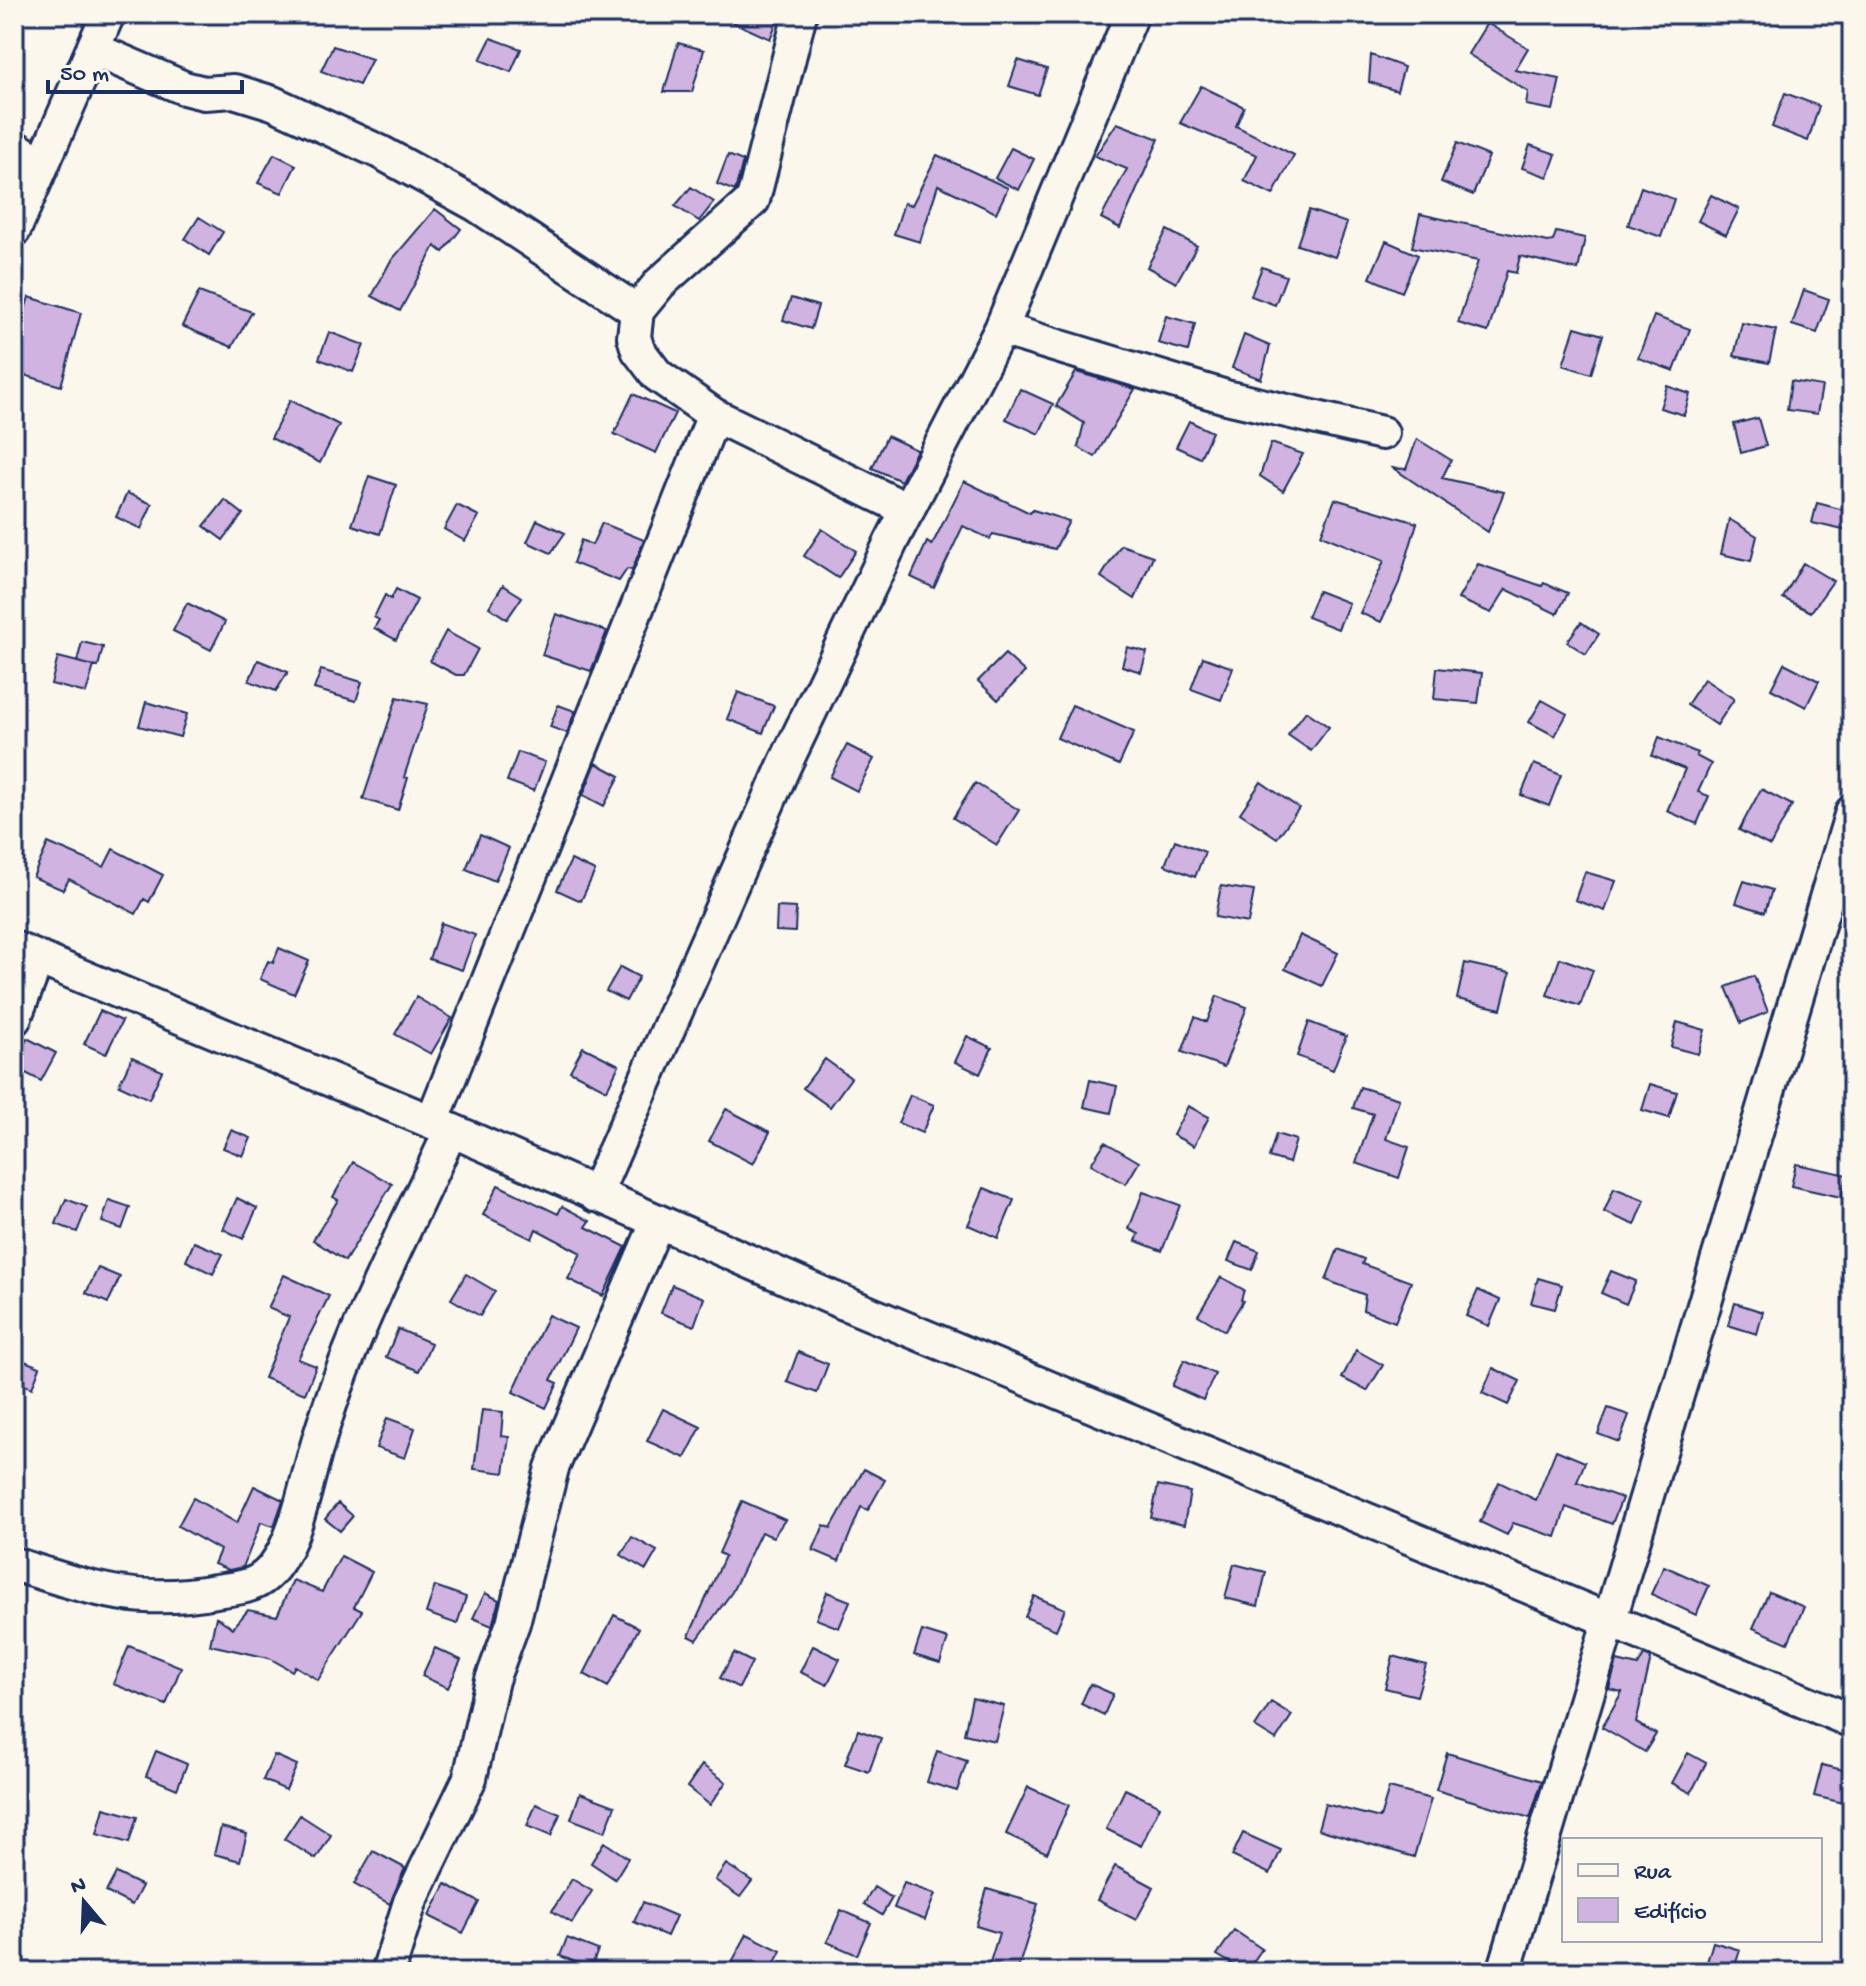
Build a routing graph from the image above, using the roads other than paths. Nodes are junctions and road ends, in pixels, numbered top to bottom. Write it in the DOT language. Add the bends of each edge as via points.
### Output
graph roads {
  1 [pos="108,14"];
  2 [pos="800,14"];
  3 [pos="1132,14"];
  4 [pos="93,49"];
  5 [pos="14,147"];
  6 [pos="42,164"];
  7 [pos="14,230"];
  8 [pos="637,311"];
  9 [pos="1001,329"];
  10 [pos="714,415"];
  11 [pos="1382,433"];
  12 [pos="908,510"];
  13 [pos="1852,812"];
  14 [pos="26,953"];
  15 [pos="14,1019"];
  16 [pos="441,1126"];
  17 [pos="595,1195"];
  18 [pos="657,1223"];
  19 [pos="14,1564"];
  20 [pos="1609,1622"];
  21 [pos="1852,1721"];
  22 [pos="388,1972"];
  23 [pos="1504,1972"];
  1 -- 4 [label="street"];
  2 -- 8 [label="street" via="753,200 660,283"];
  3 -- 9 [label="street"];
  4 -- 6 [label="street"];
  4 -- 8 [label="street" via="184,88 234,91 273,103 380,152 475,204"];
  5 -- 6 [label="street"];
  6 -- 7 [label="street"];
  8 -- 10 [label="street" via="634,337 648,363"];
  9 -- 11 [label="street" via="1226,397"];
  9 -- 12 [label="street"];
  10 -- 12 [label="street"];
  10 -- 16 [label="street"];
  12 -- 17 [label="street" via="785,764"];
  13 -- 20 [label="street"];
  14 -- 15 [label="street"];
  14 -- 16 [label="street"];
  16 -- 17 [label="street"];
  16 -- 19 [label="street" via="324,1415 295,1526 272,1569 242,1586 141,1597 106,1594"];
  17 -- 18 [label="street"];
  18 -- 20 [label="street"];
  18 -- 22 [label="street" via="552,1468 470,1778 410,1902"];
  20 -- 21 [label="street"];
  20 -- 23 [label="street"];
}
